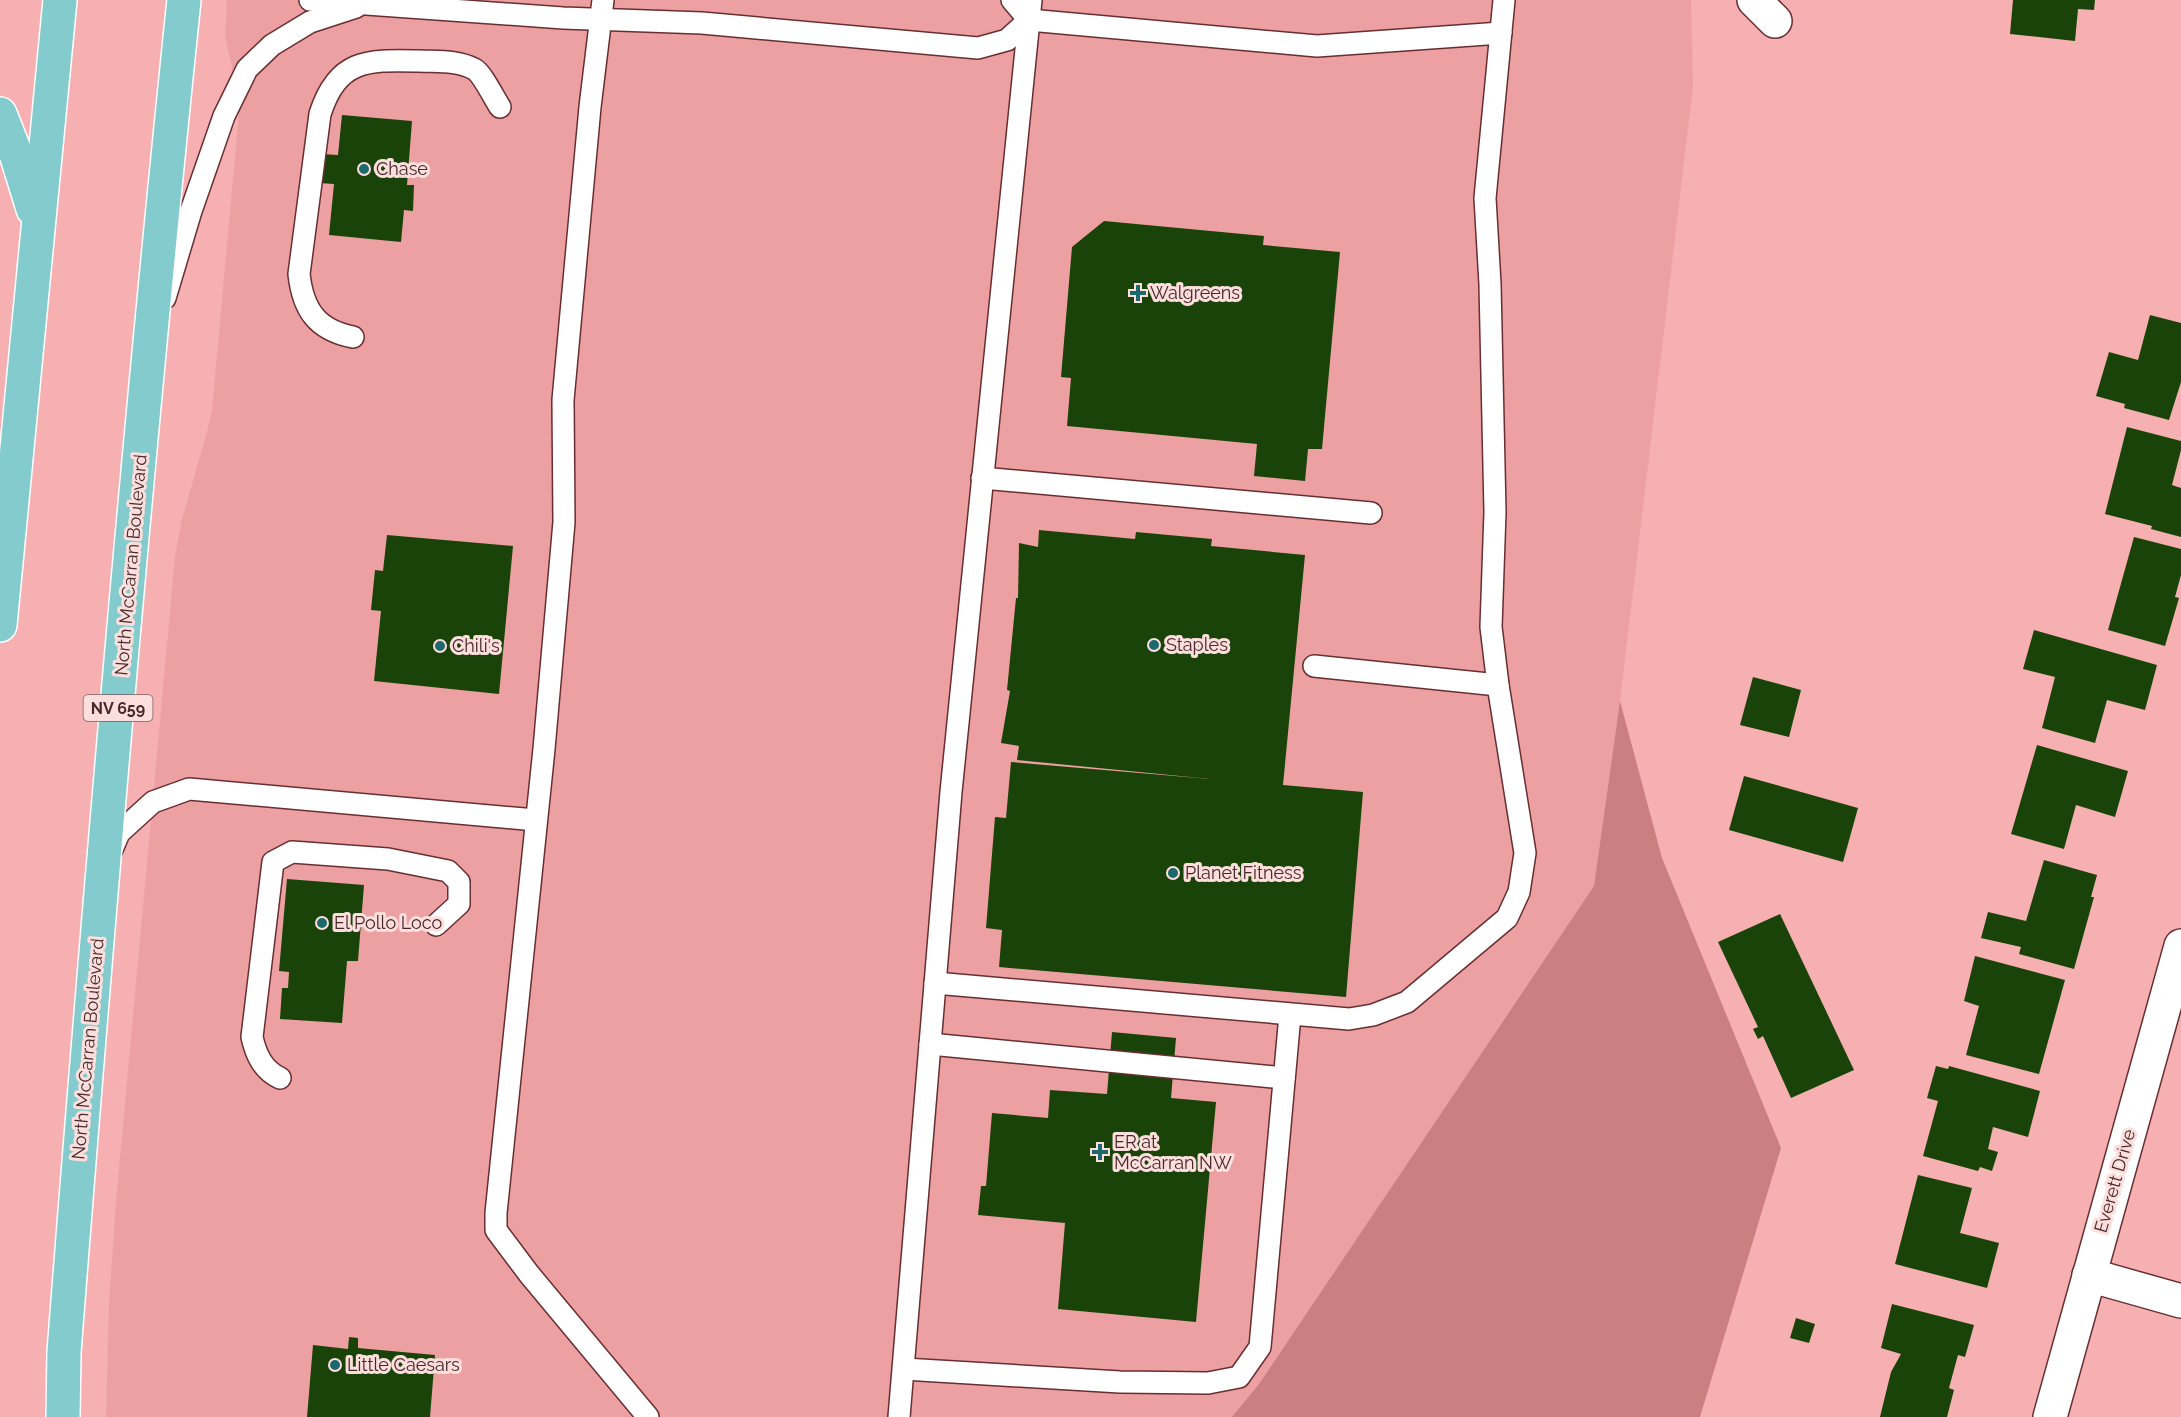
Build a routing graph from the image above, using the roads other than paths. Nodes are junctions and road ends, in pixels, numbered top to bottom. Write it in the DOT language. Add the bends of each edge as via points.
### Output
graph roads {
  1 [pos="60,0"];
  2 [pos="184,0"];
  3 [pos="310,0"];
  4 [pos="1012,0"];
  5 [pos="1504,0"];
  6 [pos="366,4"];
  7 [pos="602,10"];
  8 [pos="1030,10"];
  9 [pos="1501,33"];
  10 [pos="500,107"];
  11 [pos="0,114"];
  12 [pos="28,326"];
  13 [pos="353,337"];
  14 [pos="150,347"];
  15 [pos="982,478"];
  16 [pos="1371,513"];
  17 [pos="0,625"];
  18 [pos="1314,666"];
  19 [pos="1497,685"];
  20 [pos="536,820"];
  21 [pos="103,869"];
  22 [pos="436,925"];
  23 [pos="2181,946"];
  24 [pos="935,983"];
  25 [pos="1290,1015"];
  26 [pos="930,1044"];
  27 [pos="280,1078"];
  28 [pos="1284,1078"];
  29 [pos="2089,1275"];
  30 [pos="2181,1301"];
  31 [pos="904,1369"];
  32 [pos="63,1417"];
  33 [pos="648,1417"];
  34 [pos="899,1417"];
  35 [pos="2050,1417"];
  1 -- 12 [label="main road"];
  2 -- 14 [label="main road, North McCarran Boulevard / NV 659"];
  3 -- 6 [label="lane"];
  4 -- 8 [label="lane"];
  5 -- 9 [label="lane"];
  6 -- 7 [label="lane"];
  6 -- 14 [label="lane" via="310,22 272,45 247,69 224,116"];
  7 -- 8 [label="lane" via="978,48 1007,40"];
  7 -- 20 [label="lane" via="563,400 564,522"];
  8 -- 9 [label="lane" via="1317,46"];
  8 -- 15 [label="lane"];
  9 -- 19 [label="lane" via="1485,198 1495,512 1491,627"];
  10 -- 13 [label="lane" via="477,70 456,62 378,60 357,65 339,78 326,96 320,114 299,274 302,296 312,314 328,329"];
  11 -- 12 [label="main road" via="37,223"];
  12 -- 17 [label="main road"];
  14 -- 21 [label="main road, North McCarran Boulevard / NV 659"];
  15 -- 16 [label="lane"];
  15 -- 24 [label="lane"];
  18 -- 19 [label="lane"];
  19 -- 25 [label="lane" via="1525,853 1519,892 1507,918 1407,1002 1349,1019"];
  20 -- 21 [label="lane" via="189,789 153,802 119,833"];
  20 -- 33 [label="lane" via="496,1230"];
  21 -- 32 [label="main road, North McCarran Boulevard / NV 659" via="64,1352"];
  22 -- 27 [label="lane" via="459,904 459,882 448,871 388,859 292,852 273,862 252,1037 269,1072"];
  23 -- 29 [label="street, Everett Drive"];
  24 -- 25 [label="lane"];
  24 -- 26 [label="lane"];
  25 -- 28 [label="lane"];
  26 -- 28 [label="lane"];
  26 -- 31 [label="lane"];
  28 -- 31 [label="lane" via="1260,1347 1239,1377 1208,1383 1120,1383"];
  29 -- 30 [label="street"];
  29 -- 35 [label="street, Everett Drive"];
  31 -- 34 [label="lane"];
}
